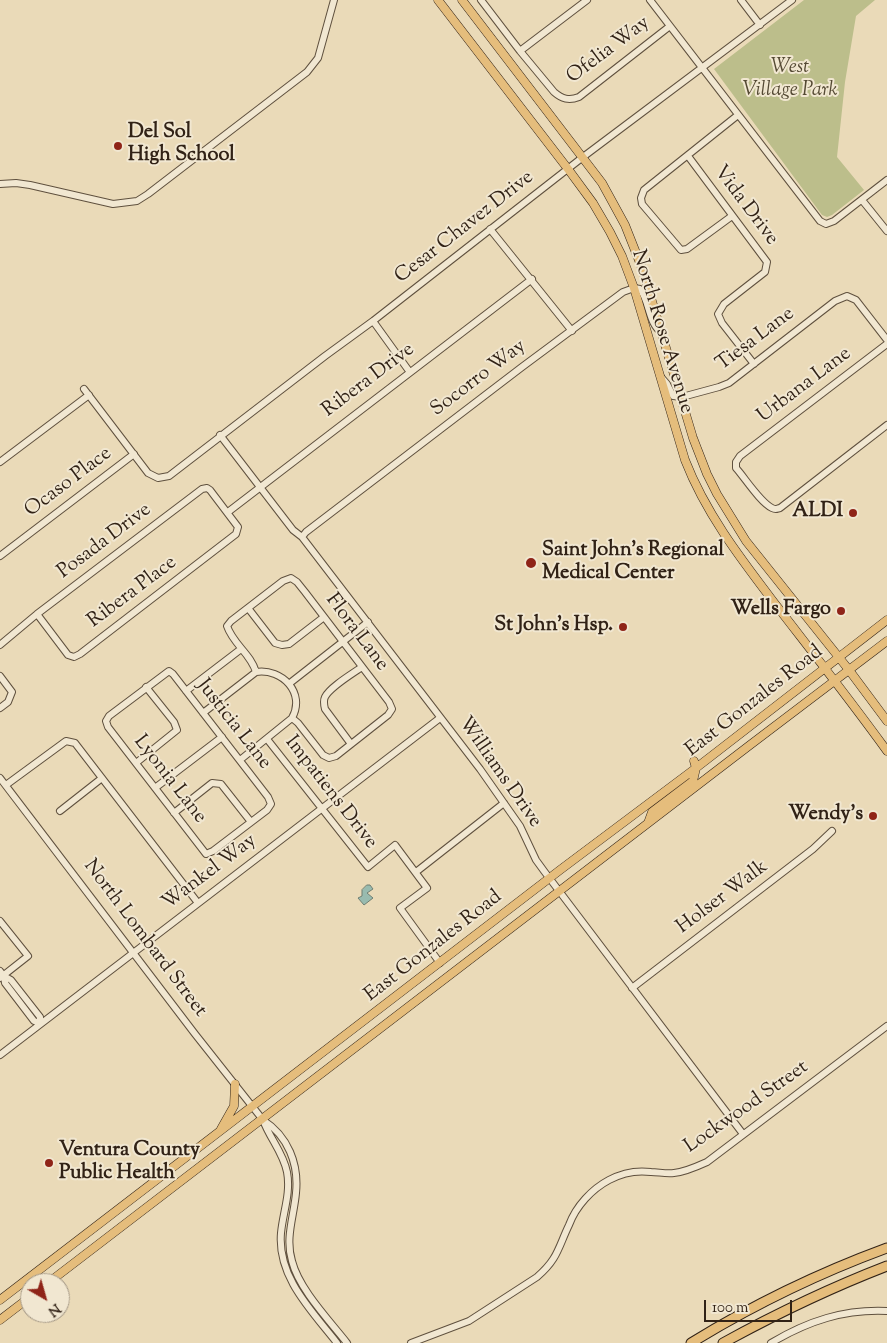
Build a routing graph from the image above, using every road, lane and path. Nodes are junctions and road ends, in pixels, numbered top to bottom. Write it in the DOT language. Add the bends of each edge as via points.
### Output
graph roads {
  1 [pos="334,0"];
  2 [pos="438,0"];
  3 [pos="462,0"];
  4 [pos="481,0"];
  5 [pos="588,0"];
  6 [pos="650,0"];
  7 [pos="741,0"];
  8 [pos="792,0"];
  9 [pos="760,24"];
  10 [pos="670,26"];
  11 [pos="520,52"];
  12 [pos="702,68"];
  13 [pos="738,116"];
  14 [pos="688,156"];
  15 [pos="583,157"];
  16 [pos="568,169"];
  17 [pos="887,180"];
  18 [pos="0,184"];
  19 [pos="862,200"];
  20 [pos="732,216"];
  21 [pos="490,229"];
  22 [pos="887,232"];
  23 [pos="532,278"];
  24 [pos="634,288"];
  25 [pos="373,321"];
  26 [pos="572,331"];
  27 [pos="662,333"];
  28 [pos="887,342"];
  29 [pos="754,364"];
  30 [pos="409,371"];
  31 [pos="660,375"];
  32 [pos="84,389"];
  33 [pos="89,395"];
  34 [pos="682,397"];
  35 [pos="887,425"];
  36 [pos="220,435"];
  37 [pos="134,454"];
  38 [pos="0,462"];
  39 [pos="260,486"];
  40 [pos="228,512"];
  41 [pos="302,537"];
  42 [pos="0,556"];
  43 [pos="248,608"];
  44 [pos="37,614"];
  45 [pos="324,617"];
  46 [pos="887,620"];
  47 [pos="368,622"];
  48 [pos="887,641"];
  49 [pos="343,642"];
  50 [pos="0,645"];
  51 [pos="241,649"];
  52 [pos="839,658"];
  53 [pos="362,667"];
  54 [pos="824,669"];
  55 [pos="849,670"];
  56 [pos="256,672"];
  57 [pos="0,676"];
  58 [pos="834,681"];
  59 [pos="290,683"];
  60 [pos="146,687"];
  61 [pos="186,692"];
  62 [pos="0,708"];
  63 [pos="203,713"];
  64 [pos="292,718"];
  65 [pos="440,718"];
  66 [pos="887,721"];
  67 [pos="222,737"];
  68 [pos="267,739"];
  69 [pos="351,744"];
  70 [pos="887,751"];
  71 [pos="240,760"];
  72 [pos="136,764"];
  73 [pos="695,765"];
  74 [pos="0,778"];
  75 [pos="102,778"];
  76 [pos="6,785"];
  77 [pos="155,788"];
  78 [pos="504,803"];
  79 [pos="321,809"];
  80 [pos="60,811"];
  81 [pos="174,813"];
  82 [pos="250,822"];
  83 [pos="648,823"];
  84 [pos="832,831"];
  85 [pos="416,872"];
  86 [pos="549,879"];
  87 [pos="559,892"];
  88 [pos="198,903"];
  89 [pos="0,921"];
  90 [pos="133,952"];
  91 [pos="440,963"];
  92 [pos="1,975"];
  93 [pos="632,988"];
  94 [pos="40,1023"];
  95 [pos="887,1026"];
  96 [pos="0,1055"];
  97 [pos="235,1084"];
  98 [pos="253,1107"];
  99 [pos="263,1120"];
  100 [pos="219,1133"];
  101 [pos="743,1134"];
  102 [pos="887,1244"];
  103 [pos="887,1248"];
  104 [pos="857,1259"];
  105 [pos="887,1266"];
  106 [pos="61,1273"];
  107 [pos="0,1300"];
  108 [pos="20,1305"];
  109 [pos="887,1311"];
  110 [pos="0,1320"];
  111 [pos="337,1343"];
  112 [pos="347,1343"];
  113 [pos="411,1343"];
  114 [pos="690,1343"];
  115 [pos="723,1343"];
  116 [pos="771,1343"];
  1 -- 18 [label="street" via="318,58 308,72 142,198 113,204 16,182"];
  2 -- 16 [label="main road, North Rose Avenue"];
  3 -- 15 [label="main road, North Rose Avenue"];
  4 -- 11 [label="street"];
  5 -- 11 [label="street"];
  6 -- 10 [label="street"];
  7 -- 9 [label="street"];
  8 -- 9 [label="street, Cesar Chavez Drive"];
  9 -- 12 [label="street, Cesar Chavez Drive"];
  10 -- 11 [label="street, Ofelia Way" via="579,97 560,97"];
  10 -- 12 [label="street"];
  12 -- 13 [label="street"];
  12 -- 15 [label="street, Cesar Chavez Drive"];
  13 -- 14 [label="street"];
  13 -- 19 [label="street" via="820,221 826,224 834,221"];
  14 -- 20 [label="street, Vida Drive"];
  14 -- 20 [label="street" via="644,190 642,204 681,250"];
  15 -- 16 [label="street, Cesar Chavez Drive"];
  15 -- 27 [label="main road, North Rose Avenue" via="612,198 631,238"];
  16 -- 21 [label="street, Cesar Chavez Drive"];
  16 -- 24 [label="main road, North Rose Avenue" via="610,232"];
  17 -- 19 [label="street"];
  19 -- 22 [label="street"];
  20 -- 29 [label="street, Vida Drive" via="767,262 767,267 724,304 718,314"];
  21 -- 23 [label="street"];
  21 -- 25 [label="street, Cesar Chavez Drive"];
  23 -- 26 [label="street"];
  23 -- 30 [label="street, Ribera Drive"];
  24 -- 26 [label="street, Socorro Way" via="623,292"];
  24 -- 27 [label="street" via="642,292 656,328"];
  24 -- 31 [label="main road, North Rose Avenue"];
  25 -- 30 [label="street"];
  25 -- 36 [label="street, Cesar Chavez Drive"];
  26 -- 41 [label="street, Socorro Way" via="522,366"];
  27 -- 34 [label="main road, North Rose Avenue"];
  28 -- 29 [label="street, Tiesa Lane" via="856,300 847,296 835,301"];
  28 -- 35 [label="street, Urbana Lane" via="742,455 736,462 736,468 771,508 776,509"];
  29 -- 34 [label="street, Tiesa Lane" via="724,385"];
  30 -- 39 [label="street, Ribera Drive"];
  31 -- 34 [label="street" via="673,396"];
  31 -- 54 [label="main road, North Rose Avenue" via="685,460 718,527"];
  32 -- 33 [label="street"];
  33 -- 37 [label="street"];
  33 -- 38 [label="street"];
  34 -- 52 [label="main road, North Rose Avenue" via="693,438 726,511"];
  36 -- 37 [label="street, Cesar Chavez Drive" via="169,476 158,478 148,473"];
  36 -- 39 [label="street, Williams Drive"];
  37 -- 42 [label="street, Ocaso Place"];
  39 -- 40 [label="street, Ribera Drive"];
  39 -- 41 [label="street, Williams Drive"];
  40 -- 44 [label="street, Posada Drive" via="210,490 202,489"];
  40 -- 44 [label="street, Ribera Place" via="238,527 236,534 80,654 68,655"];
  41 -- 47 [label="street, Williams Drive"];
  43 -- 45 [label="street" via="275,643 282,645 289,644"];
  43 -- 45 [label="street, Flora Lane" via="290,578 297,582"];
  43 -- 51 [label="street" via="227,626"];
  44 -- 50 [label="street, Posada Drive"];
  45 -- 49 [label="street, Flora Lane"];
  46 -- 52 [label="main road, East Gonzales Road"];
  47 -- 49 [label="street"];
  47 -- 65 [label="street, Williams Drive"];
  48 -- 55 [label="main road, East Gonzales Road"];
  49 -- 53 [label="street, Flora Lane"];
  49 -- 59 [label="street"];
  51 -- 56 [label="street"];
  51 -- 61 [label="street"];
  52 -- 54 [label="main road, East Gonzales Road"];
  52 -- 55 [label="main road, North Rose Avenue"];
  53 -- 69 [label="street" via="325,696 324,702 324,709"];
  53 -- 69 [label="street, Flora Lane" via="392,709"];
  54 -- 58 [label="main road, North Rose Avenue"];
  54 -- 73 [label="main road, East Gonzales Road"];
  55 -- 58 [label="main road, East Gonzales Road"];
  55 -- 66 [label="main road, North Rose Avenue"];
  56 -- 59 [label="street" via="274,673"];
  56 -- 63 [label="street"];
  57 -- 62 [label="street" via="12,692 8,702"];
  58 -- 70 [label="main road, North Rose Avenue"];
  58 -- 83 [label="main road, East Gonzales Road"];
  59 -- 64 [label="street" via="296,701 296,712"];
  60 -- 61 [label="street, Justicia Lane" via="168,672"];
  60 -- 72 [label="street, Lyonia Lane" via="109,716 106,723"];
  60 -- 72 [label="street" via="177,730"];
  61 -- 63 [label="street, Justicia Lane"];
  63 -- 67 [label="street, Justicia Lane"];
  64 -- 68 [label="street"];
  64 -- 69 [label="street" via="328,758"];
  65 -- 78 [label="street, Williams Drive"];
  65 -- 79 [label="street, Wankel Way"];
  67 -- 71 [label="street, Justicia Lane"];
  67 -- 77 [label="street"];
  68 -- 71 [label="street"];
  68 -- 79 [label="street, Impatiens Drive"];
  71 -- 82 [label="street, Justicia Lane" via="271,804"];
  72 -- 77 [label="street, Lyonia Lane"];
  73 -- 83 [label="main road" via="693,781 652,812"];
  73 -- 86 [label="main road, East Gonzales Road"];
  74 -- 76 [label="street, North Lombard Street"];
  75 -- 76 [label="street" via="75,743 66,741"];
  75 -- 80 [label="street"];
  75 -- 88 [label="street"];
  76 -- 90 [label="street, North Lombard Street"];
  77 -- 81 [label="street, Lyonia Lane"];
  78 -- 85 [label="street"];
  78 -- 86 [label="street, Williams Drive"];
  79 -- 85 [label="street, Impatiens Drive" via="368,867 395,845"];
  79 -- 88 [label="street, Wankel Way"];
  81 -- 82 [label="street" via="212,783 221,784"];
  81 -- 82 [label="street, Lyonia Lane" via="206,854"];
  83 -- 87 [label="main road, East Gonzales Road"];
  84 -- 93 [label="street, Holser Walk" via="811,851"];
  85 -- 91 [label="street" via="427,888 400,908"];
  86 -- 87 [label="street, Williams Drive"];
  86 -- 91 [label="main road, East Gonzales Road"];
  87 -- 93 [label="street, Williams Drive"];
  87 -- 99 [label="main road, East Gonzales Road"];
  88 -- 90 [label="street, Wankel Way"];
  89 -- 92 [label="street" via="28,956"];
  90 -- 94 [label="street, Wankel Way"];
  90 -- 97 [label="street, North Lombard Street"];
  91 -- 98 [label="main road, East Gonzales Road"];
  92 -- 94 [label="street" via="34,1021"];
  93 -- 101 [label="street, Williams Drive"];
  94 -- 96 [label="street, Wankel Way"];
  95 -- 101 [label="street, Lockwood Street"];
  97 -- 98 [label="street, North Lombard Street"];
  97 -- 100 [label="main road" via="234,1106"];
  98 -- 99 [label="street, North Lombard Street"];
  98 -- 100 [label="main road, East Gonzales Road"];
  99 -- 106 [label="main road, East Gonzales Road"];
  99 -- 111 [label="street" via="281,1152 288,1182 280,1244 286,1268 298,1292"];
  99 -- 112 [label="street" via="275,1128 294,1158 296,1193 289,1244 296,1276"];
  100 -- 107 [label="main road, East Gonzales Road"];
  101 -- 113 [label="street, Lockwood Street" via="696,1167 672,1173 633,1172 604,1183 578,1208 558,1253 529,1283 469,1321"];
  102 -- 104 [label="highway"];
  103 -- 104 [label="highway"];
  104 -- 114 [label="highway" via="767,1300"];
  105 -- 115 [label="highway" via="834,1286"];
  108 -- 110 [label="main road"];
  109 -- 116 [label="street" via="858,1311 827,1317"];
}
